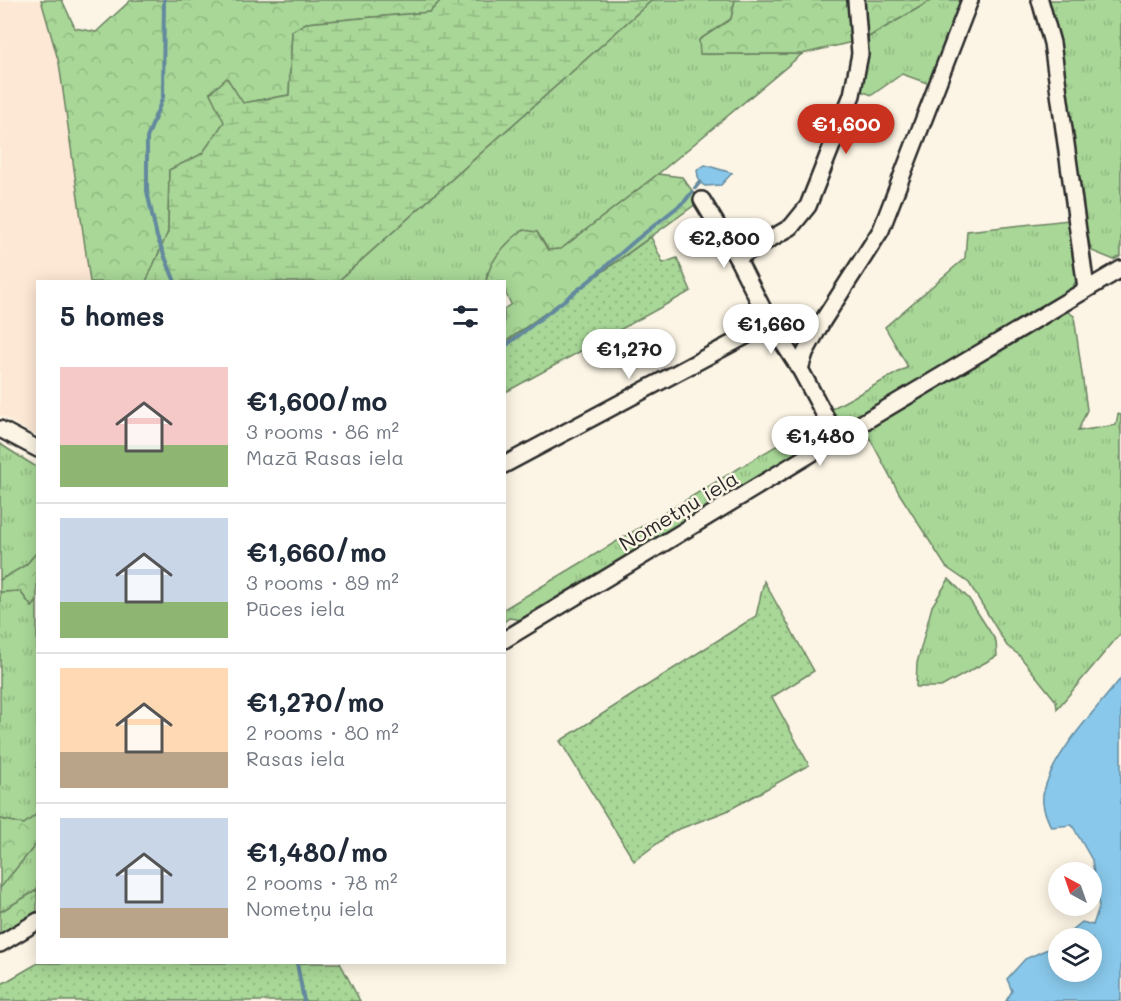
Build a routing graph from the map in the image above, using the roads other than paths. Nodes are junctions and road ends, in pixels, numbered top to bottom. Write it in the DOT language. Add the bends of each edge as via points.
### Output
graph roads {
  1 [pos="856,0"];
  2 [pos="970,0"];
  3 [pos="1040,0"];
  4 [pos="702,200"];
  5 [pos="737,258"];
  6 [pos="1121,268"];
  7 [pos="1086,288"];
  8 [pos="822,322"];
  9 [pos="770,323"];
  10 [pos="800,369"];
  11 [pos="0,429"];
  12 [pos="837,438"];
  13 [pos="36,448"];
  14 [pos="506,464"];
  15 [pos="506,637"];
  16 [pos="36,922"];
  17 [pos="0,944"];
  1 -- 5 [label="street" via="860,54 852,95 808,206 791,227"];
  2 -- 8 [label="street" via="880,230"];
  3 -- 7 [label="street" via="1052,43"];
  4 -- 5 [label="street"];
  5 -- 9 [label="street"];
  6 -- 7 [label="street, Nometņu iela"];
  7 -- 12 [label="street, Nometņu iela"];
  8 -- 9 [label="street" via="797,332"];
  8 -- 10 [label="street"];
  9 -- 10 [label="street"];
  9 -- 14 [label="street"];
  10 -- 12 [label="street"];
  11 -- 13 [label="street"];
  12 -- 15 [label="street, Nometņu iela"];
  16 -- 17 [label="street"];
}
